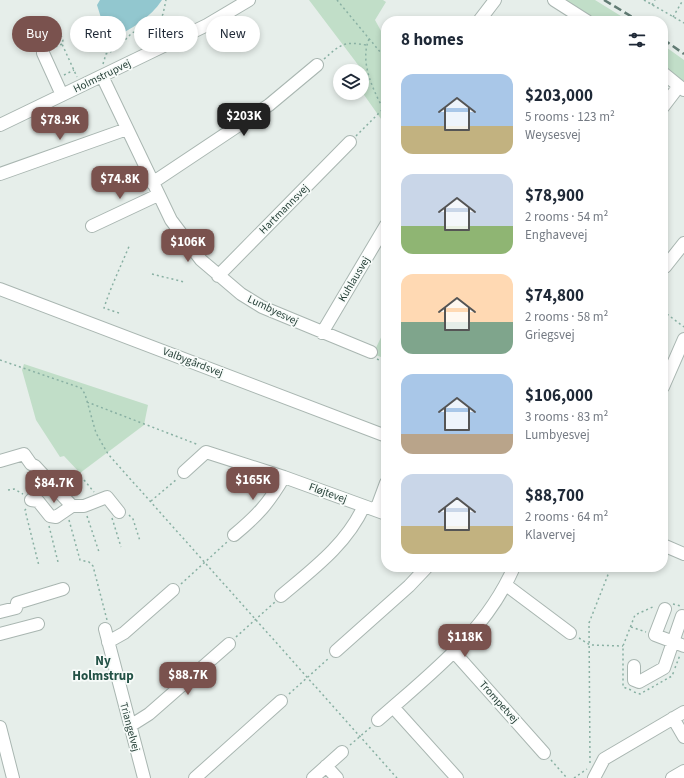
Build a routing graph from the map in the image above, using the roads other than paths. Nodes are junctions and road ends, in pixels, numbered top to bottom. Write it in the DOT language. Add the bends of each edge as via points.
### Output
graph roads {
  1 [pos="249,0"];
  2 [pos="495,0"];
  3 [pos="554,0"];
  4 [pos="483,16"];
  5 [pos="579,16"];
  6 [pos="43,53"];
  7 [pos="317,65"];
  8 [pos="102,76"];
  9 [pos="668,77"];
  10 [pos="682,88"];
  11 [pos="62,95"];
  12 [pos="668,102"];
  13 [pos="0,125"];
  14 [pos="127,129"];
  15 [pos="350,142"];
  16 [pos="0,174"];
  17 [pos="152,183"];
  18 [pos="158,195"];
  19 [pos="92,226"];
  20 [pos="381,233"];
  21 [pos="684,243"];
  22 [pos="668,263"];
  23 [pos="218,276"];
  24 [pos="0,289"];
  25 [pos="322,333"];
  26 [pos="684,339"];
  27 [pos="371,352"];
  28 [pos="668,373"];
  29 [pos="381,434"];
  30 [pos="0,460"];
  31 [pos="184,472"];
  32 [pos="284,477"];
  33 [pos="31,500"];
  34 [pos="364,506"];
  35 [pos="69,508"];
  36 [pos="119,512"];
  37 [pos="381,512"];
  38 [pos="234,535"];
  39 [pos="668,548"];
  40 [pos="684,554"];
  41 [pos="422,572"];
  42 [pos="512,572"];
  43 [pos="506,585"];
  44 [pos="62,590"];
  45 [pos="174,590"];
  46 [pos="281,596"];
  47 [pos="665,609"];
  48 [pos="0,612"];
  49 [pos="682,616"];
  50 [pos="38,624"];
  51 [pos="105,629"];
  52 [pos="570,633"];
  53 [pos="0,634"];
  54 [pos="108,642"];
  55 [pos="229,644"];
  56 [pos="679,644"];
  57 [pos="336,651"];
  58 [pos="454,652"];
  59 [pos="634,666"];
  60 [pos="281,701"];
  61 [pos="393,707"];
  62 [pos="684,712"];
  63 [pos="673,718"];
  64 [pos="378,720"];
  65 [pos="130,726"];
  66 [pos="0,727"];
  67 [pos="684,737"];
  68 [pos="342,752"];
  69 [pos="544,752"];
  70 [pos="326,766"];
  71 [pos="684,771"];
  72 [pos="8,772"];
  73 [pos="144,778"];
  74 [pos="195,778"];
  75 [pos="313,778"];
  76 [pos="337,778"];
  77 [pos="457,778"];
  78 [pos="594,778"];
  79 [pos="672,778"];
  1 -- 8 [label="street, Holmstrupvej" via="207,25"];
  2 -- 4 [label="street"];
  3 -- 5 [label="street"];
  6 -- 11 [label="street, Holmstrupvej"];
  7 -- 17 [label="street" via="269,105"];
  8 -- 11 [label="street, Holmstrupvej"];
  8 -- 14 [label="street, Lumbyesvej"];
  9 -- 10 [label="street"];
  10 -- 12 [label="street"];
  11 -- 13 [label="street, Holmstrupvej"];
  14 -- 16 [label="street"];
  14 -- 17 [label="street, Lumbyesvej"];
  15 -- 23 [label="street, Hartmannsvej"];
  17 -- 18 [label="street, Lumbyesvej"];
  18 -- 19 [label="street"];
  18 -- 23 [label="street, Lumbyesvej" via="186,242"];
  20 -- 25 [label="street, Kuhlausvej"];
  21 -- 22 [label="street"];
  23 -- 25 [label="street, Lumbyesvej" via="262,308"];
  24 -- 29 [label="street, Valbygårdsvej"];
  25 -- 27 [label="street, Lumbyesvej"];
  26 -- 28 [label="street"];
  30 -- 35 [label="street" via="24,454"];
  31 -- 32 [label="street, Fløjtevej" via="206,452"];
  32 -- 34 [label="street, Fløjtevej"];
  32 -- 38 [label="street" via="266,506"];
  33 -- 35 [label="street" via="38,501 50,516 56,517"];
  34 -- 37 [label="street, Fløjtevej"];
  34 -- 46 [label="street" via="346,537"];
  35 -- 36 [label="street" via="84,506 107,497"];
  39 -- 40 [label="street"];
  41 -- 57 [label="street"];
  42 -- 43 [label="street"];
  43 -- 52 [label="street"];
  43 -- 58 [label="street" via="493,608"];
  44 -- 48 [label="street" via="17,603 16,608"];
  45 -- 54 [label="street" via="124,633"];
  47 -- 56 [label="street" via="655,635"];
  49 -- 56 [label="street"];
  50 -- 53 [label="street"];
  51 -- 54 [label="street, Triangelvej"];
  54 -- 65 [label="street, Triangelvej"];
  55 -- 65 [label="street" via="149,714"];
  56 -- 59 [label="street" via="664,668 639,682 634,680"];
  58 -- 61 [label="street"];
  58 -- 69 [label="street, Trompetvej"];
  60 -- 74 [label="street"];
  61 -- 64 [label="street"];
  61 -- 77 [label="street"];
  62 -- 63 [label="street"];
  63 -- 67 [label="street"];
  63 -- 78 [label="street" via="604,759"];
  65 -- 73 [label="street, Triangelvej"];
  66 -- 72 [label="street"];
  68 -- 70 [label="street"];
  70 -- 75 [label="street"];
  70 -- 76 [label="street"];
  71 -- 79 [label="street"];
}
